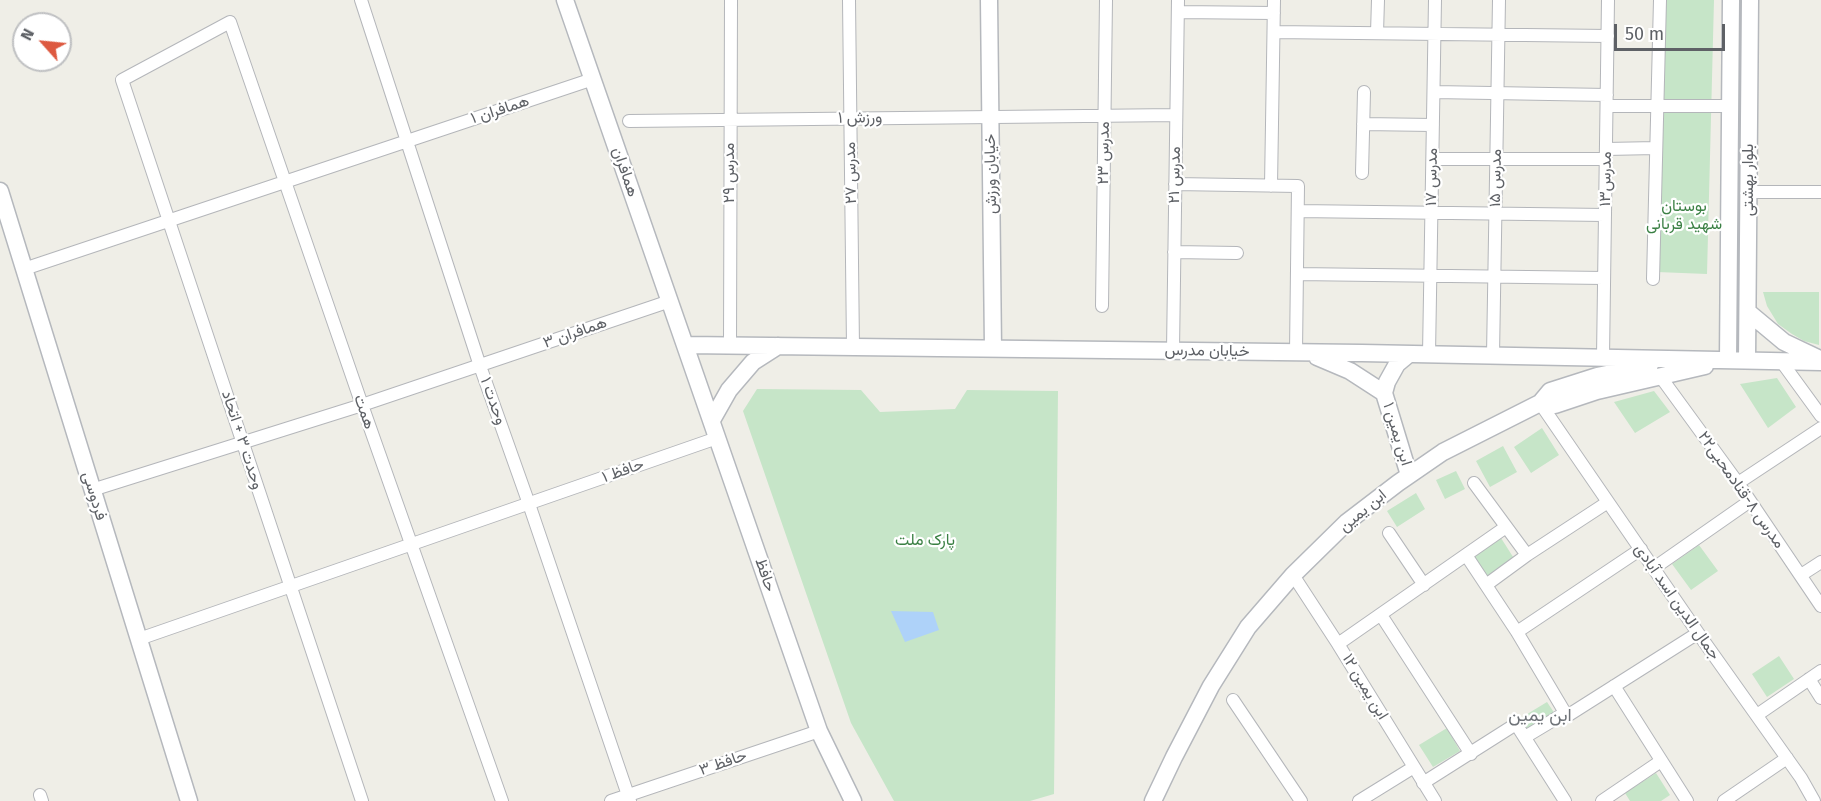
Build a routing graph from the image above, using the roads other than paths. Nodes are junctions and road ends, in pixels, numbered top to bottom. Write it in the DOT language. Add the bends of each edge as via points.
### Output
graph roads {
  1 [pos="361,0"];
  2 [pos="565,0"];
  3 [pos="731,0"];
  4 [pos="849,0"];
  5 [pos="989,0"];
  6 [pos="1106,0"];
  7 [pos="1274,0"];
  8 [pos="1378,0"];
  9 [pos="1435,0"];
  10 [pos="1499,0"];
  11 [pos="1608,0"];
  12 [pos="1660,0"];
  13 [pos="1731,0"];
  14 [pos="1750,0"];
  15 [pos="1178,6"];
  16 [pos="1274,13"];
  17 [pos="1274,32"];
  18 [pos="1377,33"];
  19 [pos="1434,34"];
  20 [pos="1498,35"];
  21 [pos="1608,36"];
  22 [pos="593,79"];
  23 [pos="122,80"];
  24 [pos="1364,92"];
  25 [pos="1434,92"];
  26 [pos="1497,93"];
  27 [pos="1607,101"];
  28 [pos="1657,106"];
  29 [pos="1730,106"];
  30 [pos="1176,115"];
  31 [pos="1104,116"];
  32 [pos="990,117"];
  33 [pos="850,118"];
  34 [pos="731,120"];
  35 [pos="629,121"];
  36 [pos="1363,124"];
  37 [pos="1433,125"];
  38 [pos="407,141"];
  39 [pos="1656,148"];
  40 [pos="1606,154"];
  41 [pos="1432,159"];
  42 [pos="1496,159"];
  43 [pos="1362,173"];
  44 [pos="286,183"];
  45 [pos="1175,184"];
  46 [pos="1272,186"];
  47 [pos="0,191"];
  48 [pos="1749,192"];
  49 [pos="1821,192"];
  50 [pos="1298,211"];
  51 [pos="1432,213"];
  52 [pos="1496,214"];
  53 [pos="1605,215"];
  54 [pos="169,222"];
  55 [pos="1174,252"];
  56 [pos="1237,253"];
  57 [pos="24,269"];
  58 [pos="1297,274"];
  59 [pos="1431,276"];
  60 [pos="1494,276"];
  61 [pos="1604,278"];
  62 [pos="1653,279"];
  63 [pos="1728,283"];
  64 [pos="1748,283"];
  65 [pos="670,301"];
  66 [pos="1102,306"];
  67 [pos="1748,312"];
  68 [pos="686,345"];
  69 [pos="730,345"];
  70 [pos="778,346"];
  71 [pos="853,347"];
  72 [pos="993,348"];
  73 [pos="1173,350"];
  74 [pos="1296,352"];
  75 [pos="1409,354"];
  76 [pos="1430,354"];
  77 [pos="1493,355"];
  78 [pos="1603,357"];
  79 [pos="1684,359"];
  80 [pos="1728,360"];
  81 [pos="1747,360"];
  82 [pos="1821,360"];
  83 [pos="1781,361"];
  84 [pos="480,366"];
  85 [pos="1660,376"];
  86 [pos="1384,393"];
  87 [pos="1540,403"];
  88 [pos="362,405"];
  89 [pos="1821,416"];
  90 [pos="712,420"];
  91 [pos="1821,428"];
  92 [pos="717,438"];
  93 [pos="243,444"];
  94 [pos="1409,475"];
  95 [pos="1474,483"];
  96 [pos="1738,483"];
  97 [pos="92,490"];
  98 [pos="1750,501"];
  99 [pos="1608,502"];
  100 [pos="530,504"];
  101 [pos="1506,527"];
  102 [pos="1389,533"];
  103 [pos="411,544"];
  104 [pos="1641,549"];
  105 [pos="1466,555"];
  106 [pos="1527,555"];
  107 [pos="1821,562"];
  108 [pos="1654,568"];
  109 [pos="1293,575"];
  110 [pos="1801,575"];
  111 [pos="1424,585"];
  112 [pos="1486,585"];
  113 [pos="291,587"];
  114 [pos="1821,606"];
  115 [pos="1381,615"];
  116 [pos="1517,632"];
  117 [pos="1698,633"];
  118 [pos="139,639"];
  119 [pos="1338,644"];
  120 [pos="1821,671"];
  121 [pos="1809,679"];
  122 [pos="1614,686"];
  123 [pos="1821,698"];
  124 [pos="1233,700"];
  125 [pos="1566,714"];
  126 [pos="1757,715"];
  127 [pos="819,731"];
  128 [pos="1525,737"];
  129 [pos="1471,754"];
  130 [pos="1787,758"];
  131 [pos="1661,761"];
  132 [pos="1414,767"];
  133 [pos="1423,783"];
  134 [pos="629,798"];
  135 [pos="1366,799"];
  136 [pos="1610,799"];
  137 [pos="189,801"];
  138 [pos="362,801"];
  139 [pos="502,801"];
  140 [pos="611,801"];
  141 [pos="853,801"];
  142 [pos="1154,801"];
  143 [pos="1301,801"];
  144 [pos="1435,801"];
  145 [pos="1565,801"];
  146 [pos="1687,801"];
  147 [pos="1724,801"];
  148 [pos="1814,801"];
  1 -- 38 [label="street, وحدت ۱"];
  2 -- 22 [label="main road, همافران"];
  3 -- 34 [label="street, مدرس ۲۹"];
  4 -- 33 [label="street, مدرس ۲۷"];
  5 -- 32 [label="main road, خیابان ورزش"];
  6 -- 31 [label="street, مدرس ۲۳"];
  7 -- 16 [label="street"];
  8 -- 18 [label="street"];
  9 -- 19 [label="street, مدرس ۱۷"];
  10 -- 20 [label="street, مدرس ۱۵"];
  11 -- 21 [label="street, مدرس۱۳"];
  12 -- 28 [label="street"];
  13 -- 29 [label="main road, بلوار بهشتی"];
  14 -- 48 [label="main road, بلوار بهشتی"];
  15 -- 16 [label="street"];
  15 -- 30 [label="street, مدرس ۲۱"];
  16 -- 17 [label="street"];
  17 -- 18 [label="street"];
  17 -- 46 [label="street"];
  18 -- 19 [label="street"];
  19 -- 20 [label="street"];
  19 -- 25 [label="street, مدرس ۱۷"];
  20 -- 21 [label="street"];
  20 -- 26 [label="street, مدرس ۱۵"];
  21 -- 27 [label="street, مدرس۱۳"];
  22 -- 38 [label="street, همافران ۱"];
  22 -- 65 [label="main road, همافران"];
  23 -- 44 [label="street, همت" via="230,22"];
  23 -- 54 [label="street, وحدت ۳ + اتحاد"];
  24 -- 36 [label="street"];
  25 -- 26 [label="street"];
  25 -- 37 [label="street, مدرس ۱۷"];
  26 -- 27 [label="street"];
  26 -- 42 [label="street, مدرس ۱۵"];
  27 -- 28 [label="street"];
  27 -- 40 [label="street, مدرس۱۳"];
  28 -- 29 [label="street"];
  28 -- 39 [label="street"];
  29 -- 63 [label="main road, بلوار بهشتی"];
  30 -- 31 [label="street, ورزش ۱"];
  30 -- 45 [label="street, مدرس ۲۱"];
  31 -- 32 [label="street, ورزش ۱"];
  31 -- 66 [label="street, مدرس ۲۳"];
  32 -- 33 [label="street, ورزش ۱"];
  32 -- 72 [label="main road, خیابان ورزش"];
  33 -- 34 [label="street, ورزش ۱"];
  33 -- 71 [label="street, مدرس ۲۷"];
  34 -- 35 [label="street, ورزش ۱"];
  34 -- 69 [label="street, مدرس ۲۹"];
  36 -- 37 [label="street"];
  36 -- 43 [label="street"];
  37 -- 41 [label="street, مدرس ۱۷"];
  38 -- 44 [label="street, همافران ۱"];
  38 -- 84 [label="street, وحدت ۱"];
  39 -- 40 [label="street"];
  39 -- 62 [label="street"];
  40 -- 42 [label="street"];
  40 -- 53 [label="street, مدرس۱۳"];
  41 -- 42 [label="street"];
  41 -- 51 [label="street, مدرس ۱۷"];
  42 -- 52 [label="street, مدرس ۱۵"];
  44 -- 54 [label="street, همافران ۱"];
  44 -- 88 [label="street, همت"];
  45 -- 46 [label="street"];
  45 -- 55 [label="street, مدرس ۲۱"];
  46 -- 50 [label="street" via="1298,186"];
  47 -- 57 [label="main road, فردوسی"];
  48 -- 49 [label="street"];
  48 -- 64 [label="main road, بلوار بهشتی"];
  50 -- 51 [label="street"];
  50 -- 58 [label="street"];
  51 -- 52 [label="street"];
  51 -- 59 [label="street, مدرس ۱۷"];
  52 -- 53 [label="street"];
  52 -- 60 [label="street, مدرس ۱۵"];
  53 -- 61 [label="street, مدرس۱۳"];
  54 -- 57 [label="street, همافران ۱"];
  54 -- 93 [label="street, وحدت ۳ + اتحاد"];
  55 -- 56 [label="street"];
  55 -- 73 [label="street, مدرس ۲۱"];
  57 -- 97 [label="main road, فردوسی"];
  58 -- 59 [label="street"];
  58 -- 74 [label="street"];
  59 -- 60 [label="street"];
  59 -- 76 [label="street, مدرس ۱۷"];
  60 -- 61 [label="street"];
  60 -- 77 [label="street, مدرس ۱۵"];
  61 -- 78 [label="street, مدرس۱۳"];
  63 -- 64 [label="main road"];
  63 -- 80 [label="main road, بلوار بهشتی"];
  64 -- 67 [label="main road, بلوار بهشتی"];
  65 -- 68 [label="main road, همافران"];
  65 -- 84 [label="street, همافران ۳"];
  67 -- 81 [label="main road, بلوار بهشتی"];
  67 -- 82 [label="main road" via="1784,342"];
  68 -- 69 [label="main road, خیابان مدرس"];
  68 -- 90 [label="main road, حافظ"];
  69 -- 70 [label="main road, خیابان مدرس"];
  70 -- 71 [label="main road, خیابان مدرس"];
  70 -- 90 [label="main road" via="753,362 729,390"];
  71 -- 72 [label="main road, خیابان مدرس"];
  72 -- 73 [label="main road, خیابان مدرس"];
  73 -- 74 [label="main road, خیابان مدرس"];
  74 -- 75 [label="main road, خیابان مدرس"];
  74 -- 86 [label="main road" via="1335,364"];
  75 -- 76 [label="main road, خیابان مدرس"];
  75 -- 86 [label="main road" via="1397,364"];
  76 -- 77 [label="main road, خیابان مدرس"];
  77 -- 78 [label="main road, خیابان مدرس"];
  78 -- 79 [label="main road, خیابان مدرس"];
  79 -- 80 [label="main road, خیابان مدرس"];
  79 -- 87 [label="main road, ابن یمین" via="1597,376 1550,391"];
  80 -- 81 [label="main road, خیابان مدرس"];
  80 -- 85 [label="main road, خیابان مدرس"];
  81 -- 83 [label="main road, خیابان مدرس"];
  82 -- 83 [label="main road, خیابان مدرس"];
  83 -- 89 [label="street"];
  84 -- 88 [label="street, همافران ۳"];
  84 -- 100 [label="street, وحدت ۱"];
  85 -- 87 [label="main road, خیابان مدرس" via="1555,405"];
  85 -- 96 [label="street, مدرس ۸-قنادمحبی۲۲"];
  86 -- 94 [label="main road, ابن یمین ۱"];
  87 -- 94 [label="main road, ابن یمین" via="1443,452"];
  87 -- 99 [label="street, جمال الدین اسد آبادی"];
  88 -- 93 [label="street, همافران ۳"];
  88 -- 103 [label="street, همت"];
  90 -- 92 [label="main road, حافظ"];
  91 -- 96 [label="street"];
  92 -- 100 [label="street, حافظ ۱"];
  92 -- 127 [label="main road, حافظ"];
  93 -- 97 [label="street, همافران ۳"];
  93 -- 113 [label="street, وحدت ۳ + اتحاد"];
  94 -- 109 [label="main road, ابن یمین" via="1347,522"];
  95 -- 101 [label="street"];
  96 -- 98 [label="street, مدرس ۸-قنادمحبی۲۲"];
  97 -- 118 [label="main road, فردوسی"];
  98 -- 108 [label="street"];
  98 -- 110 [label="street, مدرس ۸-قنادمحبی۲۲"];
  99 -- 104 [label="street, جمال الدین اسد آبادی"];
  99 -- 106 [label="street"];
  100 -- 103 [label="street, حافظ ۱"];
  100 -- 134 [label="street, وحدت ۱"];
  101 -- 105 [label="street"];
  101 -- 106 [label="street"];
  102 -- 111 [label="street"];
  103 -- 113 [label="street, حافظ ۱"];
  103 -- 139 [label="street, همت"];
  104 -- 108 [label="street, جمال الدین اسد آبادی"];
  104 -- 116 [label="street"];
  105 -- 111 [label="street"];
  105 -- 112 [label="street"];
  106 -- 112 [label="street"];
  107 -- 110 [label="street"];
  108 -- 117 [label="street, جمال الدین اسد آبادی"];
  109 -- 119 [label="street, ابن یمین ۱۲"];
  109 -- 142 [label="main road, ابن یمین" via="1248,627 1211,686"];
  110 -- 114 [label="street, مدرس ۸-قنادمحبی۲۲"];
  111 -- 115 [label="street"];
  112 -- 116 [label="street"];
  113 -- 118 [label="street, حافظ ۱"];
  113 -- 138 [label="street, وحدت ۳ + اتحاد"];
  115 -- 119 [label="street"];
  115 -- 129 [label="street"];
  116 -- 125 [label="street"];
  117 -- 122 [label="street"];
  117 -- 126 [label="street, جمال الدین اسد آبادی"];
  118 -- 137 [label="main road, فردوسی"];
  119 -- 132 [label="street, ابن یمین ۱۲"];
  120 -- 121 [label="street"];
  121 -- 123 [label="street"];
  121 -- 126 [label="street"];
  122 -- 125 [label="street"];
  122 -- 131 [label="street"];
  124 -- 143 [label="street"];
  125 -- 128 [label="street"];
  126 -- 130 [label="street, جمال الدین اسد آبادی"];
  127 -- 134 [label="street, حافظ ۳"];
  127 -- 141 [label="main road, حافظ"];
  128 -- 129 [label="street" via="1516,724"];
  128 -- 145 [label="street"];
  129 -- 133 [label="street"];
  130 -- 147 [label="street"];
  130 -- 148 [label="street, جمال الدین اسد آبادی"];
  131 -- 136 [label="street"];
  131 -- 146 [label="street"];
  132 -- 133 [label="street, ابن یمین ۱۲"];
  132 -- 135 [label="street"];
  133 -- 144 [label="street, ابن یمین ۱۲"];
  134 -- 140 [label="street, حافظ ۳"];
}
